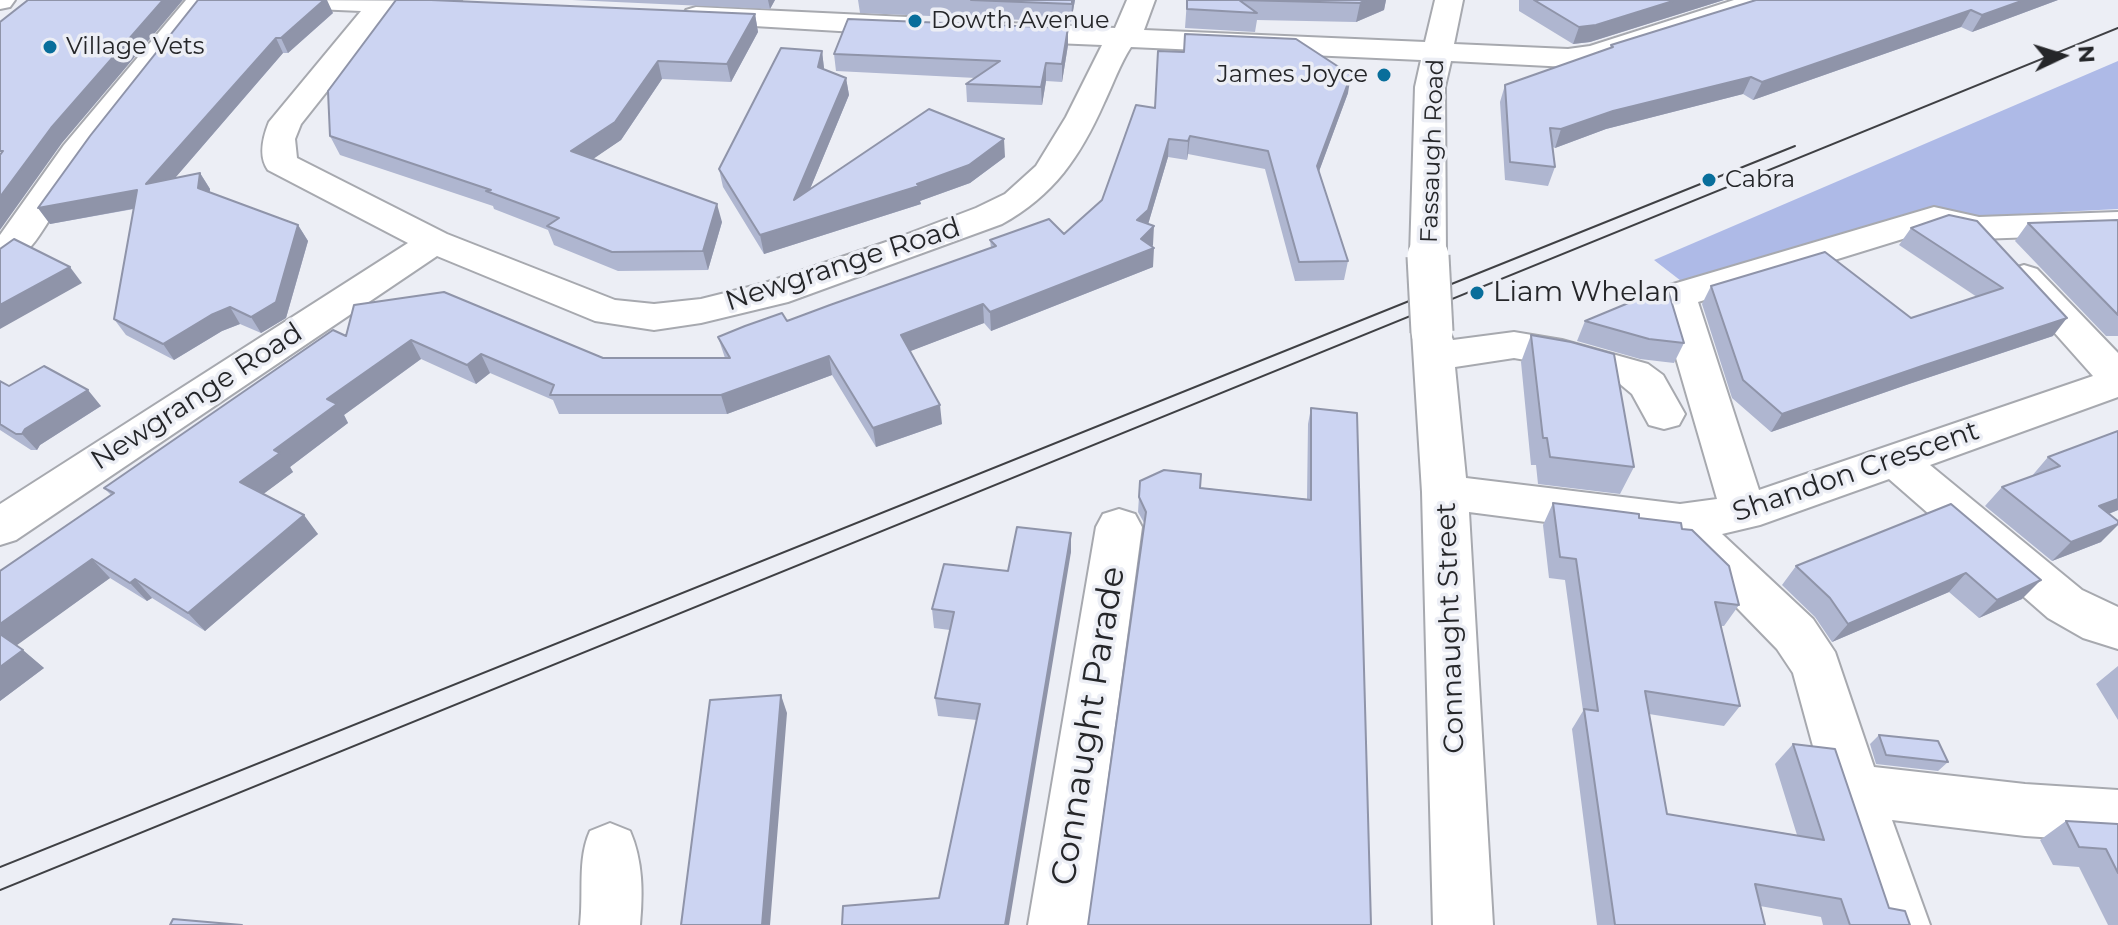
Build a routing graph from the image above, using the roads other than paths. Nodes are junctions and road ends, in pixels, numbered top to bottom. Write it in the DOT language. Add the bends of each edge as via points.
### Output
graph roads {
  1 [pos="201,0"];
  2 [pos="292,0"];
  3 [pos="1141,0"];
  4 [pos="1449,0"];
  5 [pos="1763,0"];
  6 [pos="384,2"];
  7 [pos="476,8"];
  8 [pos="820,10"];
  9 [pos="662,15"];
  10 [pos="932,27"];
  11 [pos="980,30"];
  12 [pos="1121,38"];
  13 [pos="1436,53"];
  14 [pos="2118,223"];
  15 [pos="1979,228"];
  16 [pos="434,242"];
  17 [pos="0,256"];
  18 [pos="1433,344"];
  19 [pos="2118,380"];
  20 [pos="1664,414"];
  21 [pos="1895,460"];
  22 [pos="1445,492"];
  23 [pos="1744,513"];
  24 [pos="1680,522"];
  25 [pos="0,527"];
  26 [pos="1119,527"];
  27 [pos="2118,628"];
  28 [pos="1853,790"];
  29 [pos="2118,816"];
  30 [pos="610,850"];
  31 [pos="610,925"];
  32 [pos="1058,925"];
  33 [pos="1463,925"];
  34 [pos="1900,925"];
  1 -- 17 [label="street" via="76,152 21,235"];
  2 -- 6 [label="street"];
  3 -- 12 [label="street, Newgrange Road"];
  4 -- 13 [label="street, Fassaugh Road"];
  5 -- 13 [label="street" via="1581,57"];
  6 -- 7 [label="street"];
  6 -- 16 [label="street, Newgrange Road" via="285,122 280,163"];
  8 -- 9 [label="street"];
  8 -- 10 [label="street"];
  11 -- 12 [label="street"];
  12 -- 13 [label="street" via="1302,33"];
  12 -- 16 [label="street, Newgrange Road" via="1049,172 1017,201 919,243 775,293 654,317 609,312"];
  13 -- 18 [label="street, Fassaugh Road, bridge" via="1430,87 1428,256"];
  14 -- 15 [label="street"];
  15 -- 19 [label="street"];
  15 -- 23 [label="street" via="1934,218 1677,296"];
  16 -- 25 [label="street, Newgrange Road"];
  18 -- 20 [label="street" via="1514,345 1634,374 1648,385"];
  18 -- 22 [label="street, Connaught Street"];
  19 -- 21 [label="street, Shandon Crescent"];
  21 -- 23 [label="street, Shandon Crescent"];
  21 -- 27 [label="street" via="2065,604"];
  22 -- 24 [label="street, Shandon Crescent"];
  22 -- 33 [label="street, Connaught Street"];
  23 -- 24 [label="street, Shandon Crescent"];
  24 -- 28 [label="street" via="1795,634 1817,667"];
  26 -- 32 [label="street, Connaught Parade"];
  28 -- 29 [label="street"];
  28 -- 34 [label="street"];
  30 -- 31 [label="street"];
}
